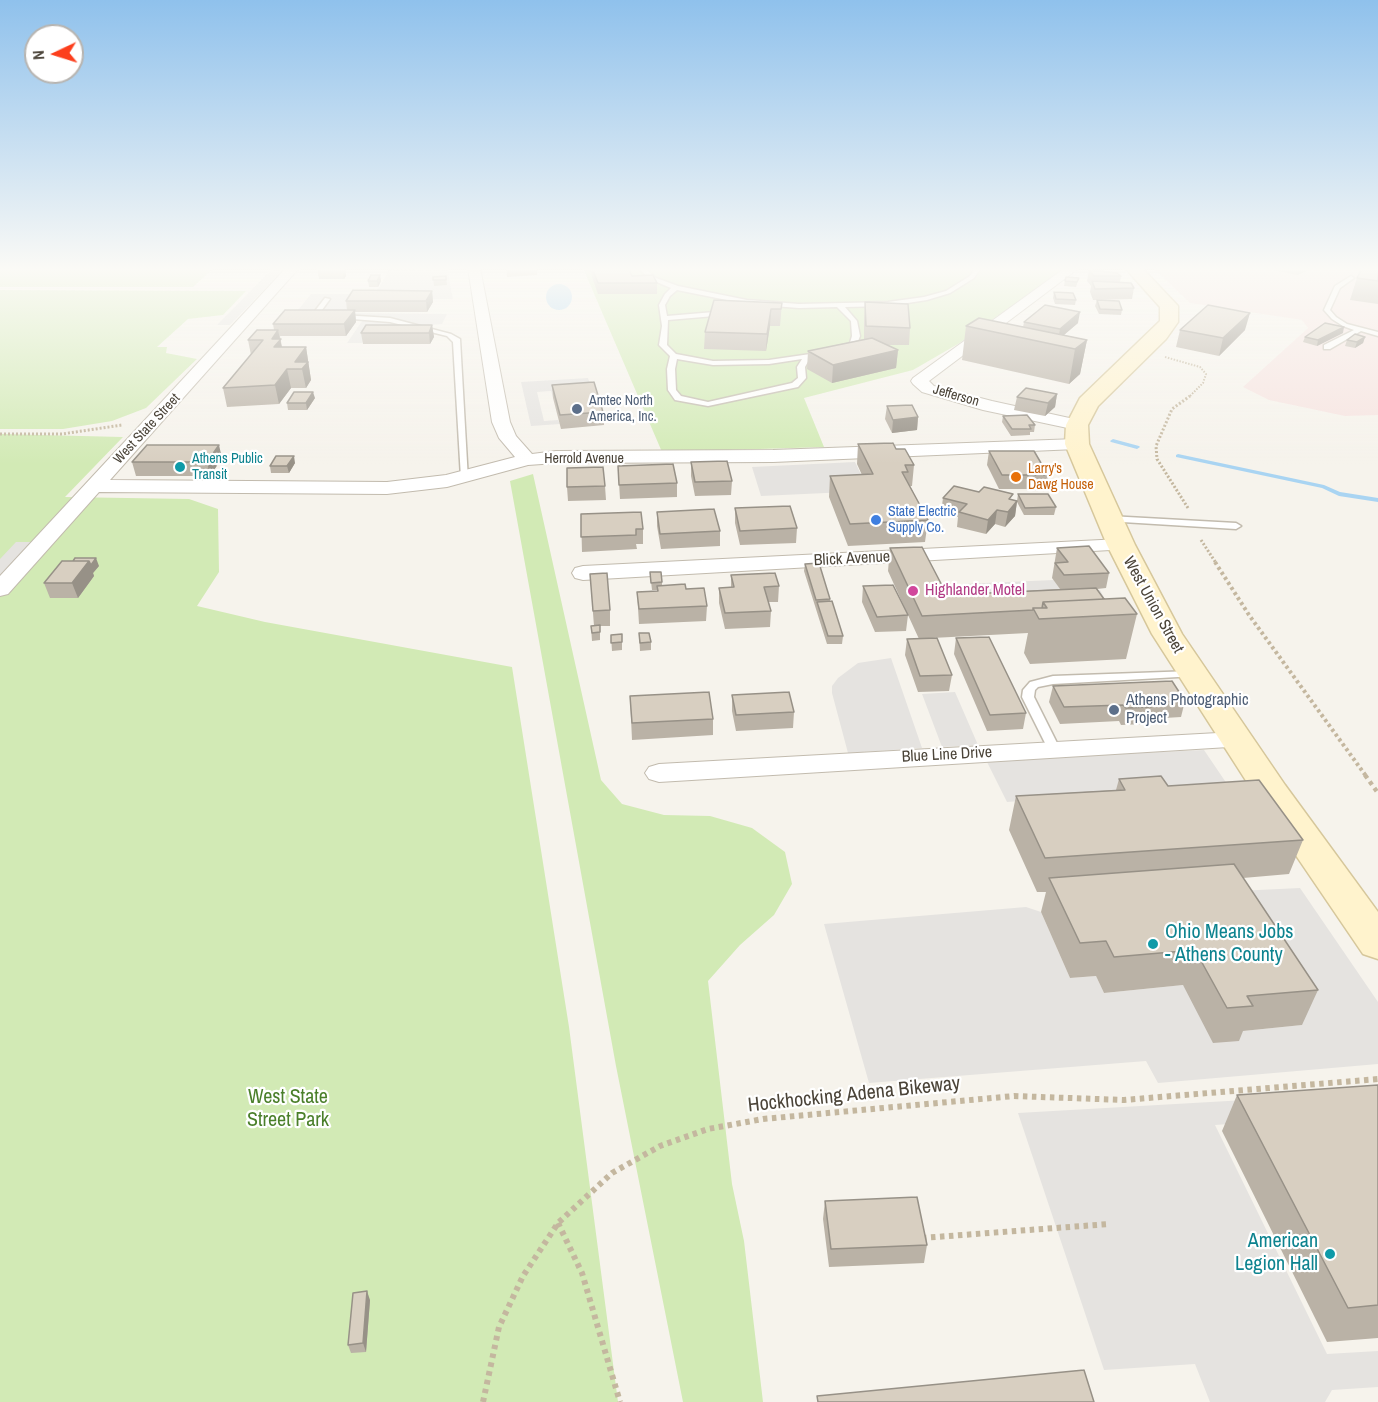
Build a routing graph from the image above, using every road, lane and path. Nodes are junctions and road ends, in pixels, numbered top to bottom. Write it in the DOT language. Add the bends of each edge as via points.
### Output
graph roads {
  1 [pos="234,333"];
  2 [pos="443,333"];
  3 [pos="485,333"];
  4 [pos="663,333"];
  5 [pos="856,333"];
  6 [pos="984,333"];
  7 [pos="1160,333"];
  8 [pos="1352,333"];
  9 [pos="1327,347"];
  10 [pos="839,350"];
  11 [pos="828,353"];
  12 [pos="1166,354"];
  13 [pos="674,356"];
  14 [pos="806,358"];
  15 [pos="155,421"];
  16 [pos="0,434"];
  17 [pos="1077,435"];
  18 [pos="527,460"];
  19 [pos="465,478"];
  20 [pos="95,486"];
  21 [pos="1193,525"];
  22 [pos="1236,526"];
  23 [pos="1115,532"];
  24 [pos="583,573"];
  25 [pos="0,589"];
  26 [pos="1192,674"];
  27 [pos="1236,740"];
  28 [pos="1054,749"];
  29 [pos="659,773"];
  30 [pos="1378,794"];
  31 [pos="1378,943"];
  32 [pos="1378,1079"];
  33 [pos="558,1223"];
  34 [pos="1109,1224"];
  35 [pos="918,1238"];
  36 [pos="483,1402"];
  37 [pos="620,1402"];
  1 -- 15 [label="street, West State Street"];
  2 -- 19 [label="lane" via="457,341"];
  3 -- 18 [label="street" via="501,422 508,438"];
  4 -- 13 [label="lane" via="663,345"];
  5 -- 10 [label="lane" via="852,347"];
  6 -- 17 [label="street, Jefferson" via="919,381 928,388"];
  7 -- 17 [label="main road" via="1094,395"];
  8 -- 9 [label="lane"];
  11 -- 14 [label="lane"];
  12 -- 21 [label="path" via="1203,368 1206,374 1203,383 1172,409 1156,446 1157,459 1186,501"];
  13 -- 14 [label="lane" via="713,363"];
  13 -- 14 [label="lane" via="672,390 678,398 708,404 795,385 802,378 801,367"];
  15 -- 16 [label="path" via="62,434"];
  15 -- 20 [label="street, West State Street"];
  17 -- 18 [label="street, Herrold Avenue" via="773,456"];
  17 -- 23 [label="main road, West Union Street"];
  18 -- 19 [label="street, Herrold Avenue"];
  19 -- 20 [label="street, Herrold Avenue" via="387,488"];
  20 -- 25 [label="street, West State Street"];
  21 -- 22 [label="lane"];
  21 -- 23 [label="lane"];
  21 -- 30 [label="path" via="1249,615"];
  23 -- 24 [label="street, Blick Avenue"];
  23 -- 26 [label="main road, West Union Street"];
  26 -- 27 [label="main road, West Union Street"];
  26 -- 28 [label="lane" via="1034,684 1028,697"];
  27 -- 28 [label="street, Blue Line Drive"];
  27 -- 31 [label="main road, West Union Street"];
  28 -- 29 [label="street, Blue Line Drive"];
  32 -- 33 [label="path, Hockhocking Adena Bikeway" via="1124,1100 1014,1096 763,1119 708,1129 660,1146 612,1173"];
  33 -- 36 [label="path, Hockhocking Adena Bikeway" via="524,1276 499,1327"];
  33 -- 37 [label="path" via="582,1273"];
  34 -- 35 [label="path"];
}
